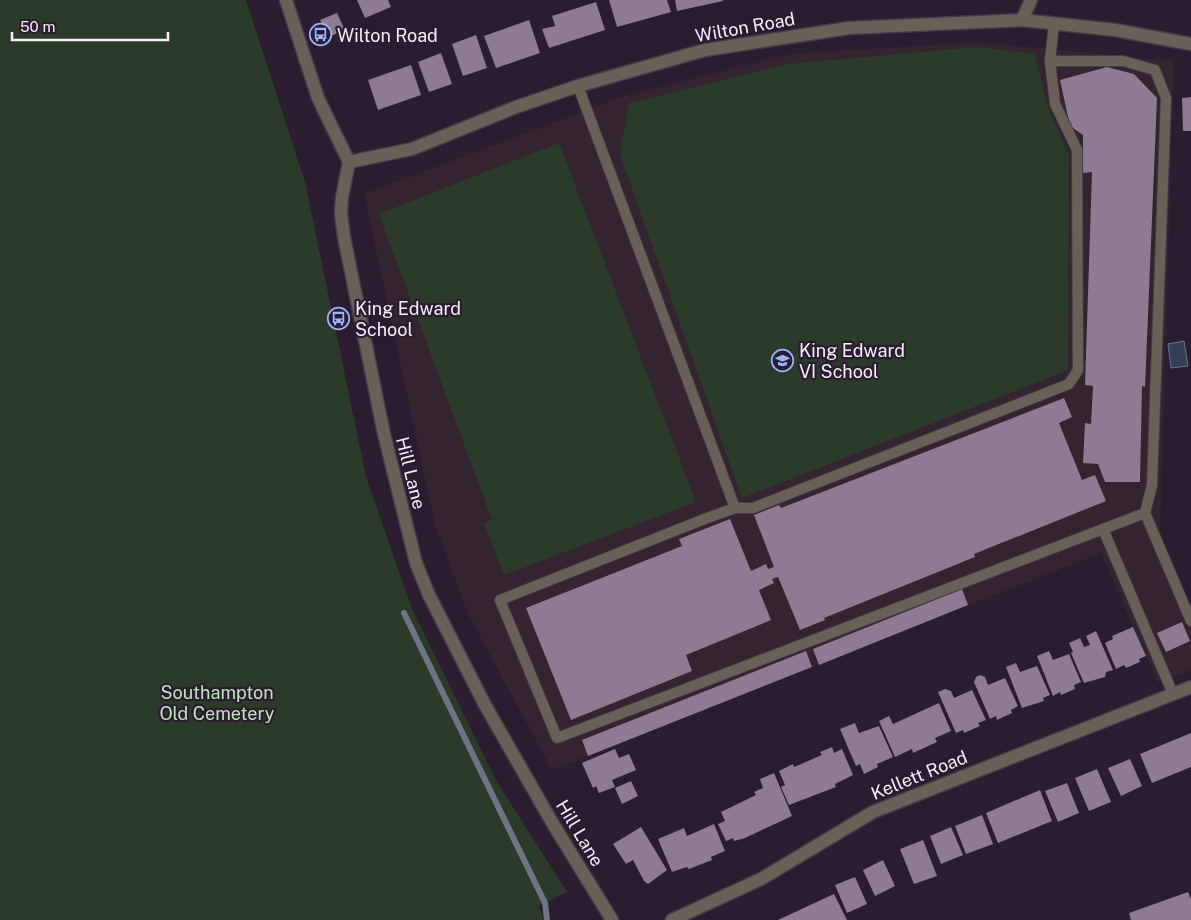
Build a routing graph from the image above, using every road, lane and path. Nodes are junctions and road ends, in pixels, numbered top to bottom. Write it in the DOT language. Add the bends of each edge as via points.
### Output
graph roads {
  1 [pos="286,0"];
  2 [pos="1031,0"];
  3 [pos="1022,20"];
  4 [pos="1054,24"];
  5 [pos="1191,44"];
  6 [pos="1050,61"];
  7 [pos="578,86"];
  8 [pos="349,162"];
  9 [pos="735,508"];
  10 [pos="1145,513"];
  11 [pos="1103,529"];
  12 [pos="1191,621"];
  13 [pos="1191,687"];
  14 [pos="1173,694"];
  15 [pos="612,920"];
  16 [pos="672,920"];
  1 -- 8 [label="street" via="318,98"];
  2 -- 3 [label="street"];
  3 -- 4 [label="street, Wilton Road"];
  3 -- 7 [label="street, Wilton Road" via="849,28 705,50"];
  4 -- 5 [label="street, Wilton Road" via="1115,30"];
  4 -- 6 [label="lane"];
  6 -- 9 [label="lane" via="1055,104 1077,150 1078,370 1069,384 753,508"];
  6 -- 10 [label="lane" via="1123,61 1155,70 1166,98 1152,486"];
  7 -- 8 [label="street, Wilton Road" via="412,149"];
  7 -- 9 [label="lane"];
  8 -- 15 [label="street, Hill Lane" via="342,197 344,236 384,434 416,563 429,595 495,722"];
  9 -- 11 [label="lane" via="500,600 557,738"];
  10 -- 11 [label="lane"];
  10 -- 12 [label="lane"];
  11 -- 14 [label="lane"];
  13 -- 14 [label="street, Kellett Road"];
  14 -- 16 [label="street, Kellett Road" via="873,812 760,879"];
}
